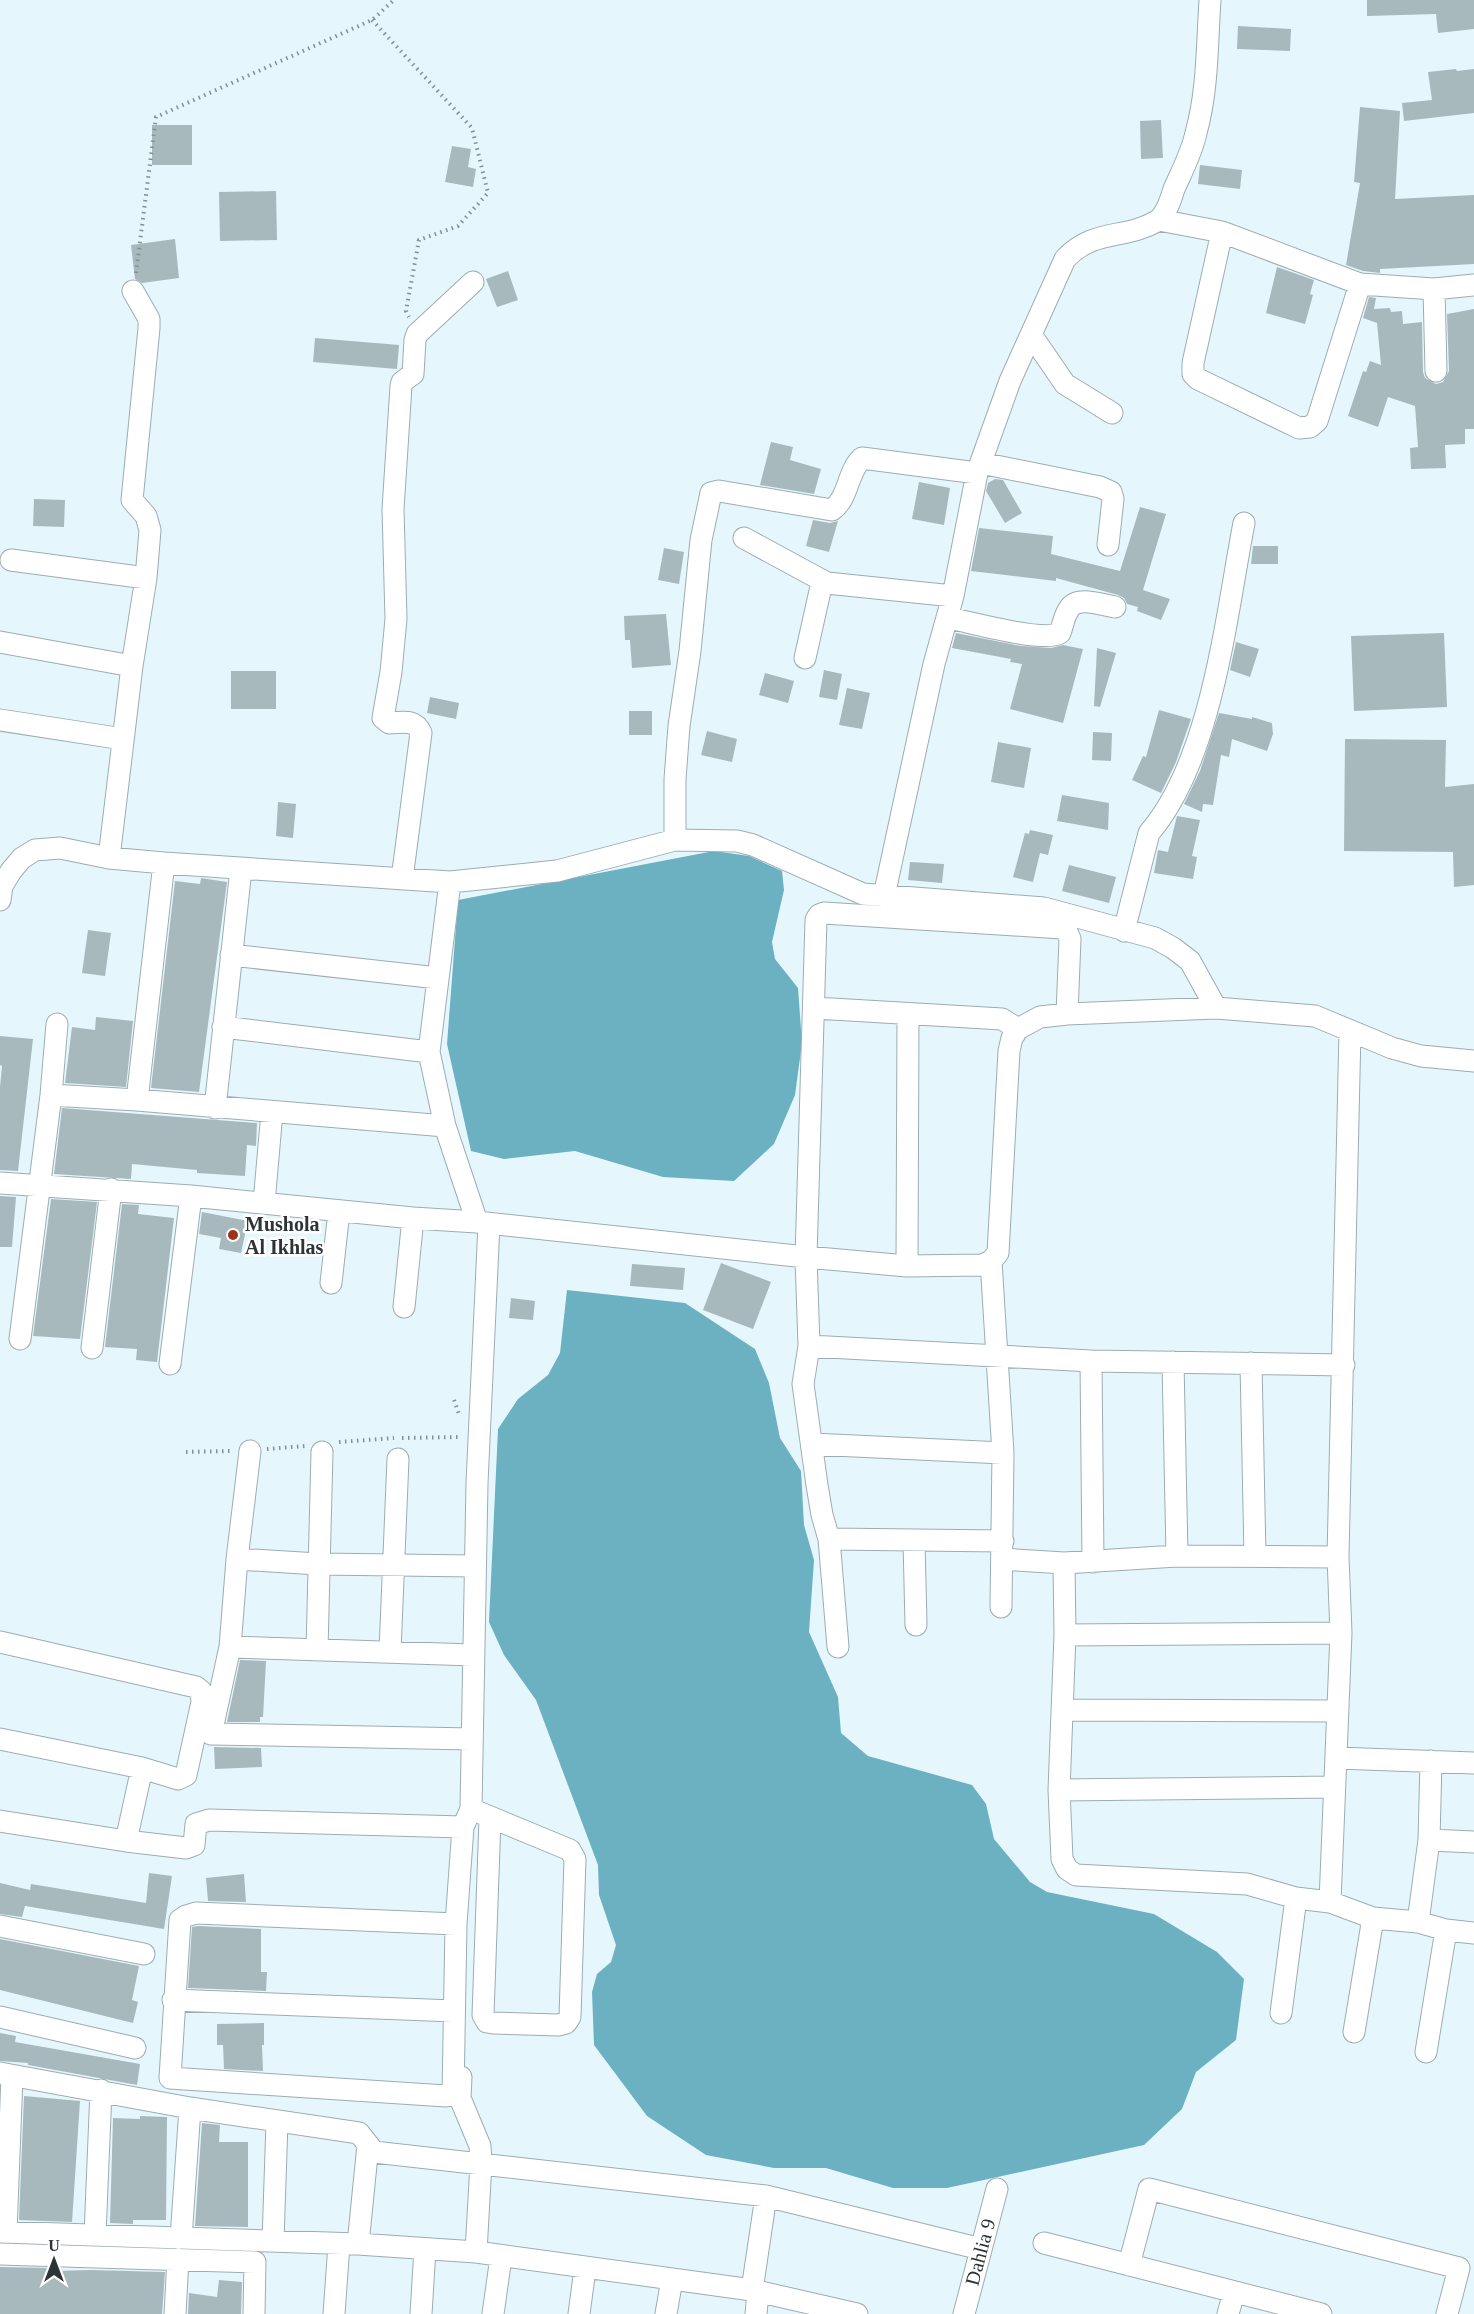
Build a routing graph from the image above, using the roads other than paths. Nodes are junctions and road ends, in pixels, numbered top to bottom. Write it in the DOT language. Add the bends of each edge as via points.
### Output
graph roads {
  1 [pos="1210,0"];
  2 [pos="1159,220"];
  3 [pos="1222,232"];
  4 [pos="473,282"];
  5 [pos="1360,284"];
  6 [pos="1474,285"];
  7 [pos="1434,289"];
  8 [pos="133,291"];
  9 [pos="1032,336"];
  10 [pos="1436,371"];
  11 [pos="1112,413"];
  12 [pos="979,468"];
  13 [pos="1244,523"];
  14 [pos="744,538"];
  15 [pos="1108,545"];
  16 [pos="11,560"];
  17 [pos="146,578"];
  18 [pos="827,583"];
  19 [pos="953,596"];
  20 [pos="1115,607"];
  21 [pos="948,618"];
  22 [pos="0,642"];
  23 [pos="805,658"];
  24 [pos="132,666"];
  25 [pos="0,720"];
  26 [pos="123,739"];
  27 [pos="675,840"];
  28 [pos="109,858"];
  29 [pos="164,863"];
  30 [pos="241,869"];
  31 [pos="402,879"];
  32 [pos="450,882"];
  33 [pos="884,896"];
  34 [pos="0,900"];
  35 [pos="1124,930"];
  36 [pos="231,955"];
  37 [pos="438,978"];
  38 [pos="815,1008"];
  39 [pos="1216,1008"];
  40 [pos="1067,1014"];
  41 [pos="908,1015"];
  42 [pos="57,1024"];
  43 [pos="223,1027"];
  44 [pos="1018,1029"];
  45 [pos="1350,1031"];
  46 [pos="429,1052"];
  47 [pos="1474,1061"];
  48 [pos="51,1095"];
  49 [pos="137,1100"];
  50 [pos="215,1108"];
  51 [pos="272,1112"];
  52 [pos="445,1126"];
  53 [pos="0,1183"];
  54 [pos="40,1184"];
  55 [pos="111,1189"];
  56 [pos="191,1196"];
  57 [pos="264,1203"];
  58 [pos="339,1211"];
  59 [pos="413,1218"];
  60 [pos="483,1223"];
  61 [pos="806,1257"];
  62 [pos="991,1261"];
  63 [pos="907,1266"];
  64 [pos="331,1283"];
  65 [pos="404,1306"];
  66 [pos="20,1340"];
  67 [pos="809,1346"];
  68 [pos="92,1348"];
  69 [pos="998,1356"];
  70 [pos="1091,1361"];
  71 [pos="1173,1362"];
  72 [pos="1251,1363"];
  73 [pos="170,1364"];
  74 [pos="1344,1365"];
  75 [pos="812,1444"];
  76 [pos="326,1446"];
  77 [pos="250,1451"];
  78 [pos="1003,1453"];
  79 [pos="398,1459"];
  80 [pos="830,1539"];
  81 [pos="914,1541"];
  82 [pos="1002,1550"];
  83 [pos="1177,1556"];
  84 [pos="1255,1556"];
  85 [pos="1338,1557"];
  86 [pos="237,1559"];
  87 [pos="1093,1562"];
  88 [pos="1064,1563"];
  89 [pos="318,1564"];
  90 [pos="392,1564"];
  91 [pos="475,1566"];
  92 [pos="1001,1607"];
  93 [pos="916,1625"];
  94 [pos="1341,1633"];
  95 [pos="1065,1635"];
  96 [pos="0,1642"];
  97 [pos="230,1647"];
  98 [pos="838,1647"];
  99 [pos="317,1650"];
  100 [pos="390,1651"];
  101 [pos="473,1655"];
  102 [pos="1063,1710"];
  103 [pos="1337,1711"];
  104 [pos="0,1739"];
  105 [pos="472,1739"];
  106 [pos="1337,1758"];
  107 [pos="1431,1761"];
  108 [pos="1474,1763"];
  109 [pos="142,1768"];
  110 [pos="1333,1787"];
  111 [pos="1059,1790"];
  112 [pos="467,1818"];
  113 [pos="490,1819"];
  114 [pos="0,1821"];
  115 [pos="1429,1840"];
  116 [pos="126,1841"];
  117 [pos="1474,1842"];
  118 [pos="463,1849"];
  119 [pos="1296,1898"];
  120 [pos="1330,1902"];
  121 [pos="1373,1918"];
  122 [pos="1418,1922"];
  123 [pos="456,1924"];
  124 [pos="0,1926"];
  125 [pos="1446,1930"];
  126 [pos="1474,1933"];
  127 [pos="144,1954"];
  128 [pos="173,2000"];
  129 [pos="454,2011"];
  130 [pos="1281,2013"];
  131 [pos="0,2017"];
  132 [pos="1354,2032"];
  133 [pos="135,2048"];
  134 [pos="1426,2052"];
  135 [pos="6,2074"];
  136 [pos="101,2090"];
  137 [pos="190,2108"];
  138 [pos="277,2122"];
  139 [pos="368,2145"];
  140 [pos="481,2163"];
  141 [pos="997,2189"];
  142 [pos="766,2196"];
  143 [pos="3,2232"];
  144 [pos="95,2235"];
  145 [pos="181,2238"];
  146 [pos="273,2241"];
  147 [pos="1044,2243"];
  148 [pos="349,2244"];
  149 [pos="425,2249"];
  150 [pos="981,2249"];
  151 [pos="476,2252"];
  152 [pos="0,2254"];
  153 [pos="501,2257"];
  154 [pos="178,2259"];
  155 [pos="1129,2265"];
  156 [pos="585,2268"];
  157 [pos="672,2279"];
  158 [pos="1234,2292"];
  159 [pos="760,2293"];
  160 [pos="175,2314"];
  161 [pos="254,2314"];
  162 [pos="334,2314"];
  163 [pos="421,2314"];
  164 [pos="493,2314"];
  165 [pos="579,2314"];
  166 [pos="666,2314"];
  167 [pos="756,2314"];
  168 [pos="783,2314"];
  169 [pos="857,2314"];
  170 [pos="964,2314"];
  171 [pos="1228,2314"];
  172 [pos="1321,2314"];
  173 [pos="1447,2314"];
  1 -- 2 [label="street" via="1204,90 1196,136"];
  2 -- 3 [label="street"];
  2 -- 9 [label="street" via="1095,238 1072,251"];
  3 -- 5 [label="street"];
  3 -- 5 [label="street" via="1193,374 1299,428 1310,427 1317,421"];
  4 -- 31 [label="street" via="417,334 413,374 401,386 393,508 396,619 383,718 389,723 412,722 421,733"];
  5 -- 7 [label="street"];
  6 -- 7 [label="street"];
  7 -- 10 [label="street"];
  8 -- 17 [label="street" via="149,319 132,493 132,500 150,530"];
  9 -- 11 [label="street" via="1065,384"];
  9 -- 12 [label="street" via="1010,381"];
  12 -- 15 [label="street" via="1100,487 1110,492 1113,499"];
  12 -- 19 [label="street"];
  12 -- 27 [label="street" via="862,458 840,505 832,510 719,491 711,493 701,540 679,726"];
  13 -- 35 [label="street" via="1204,722 1174,795 1149,833"];
  14 -- 18 [label="street"];
  16 -- 17 [label="street"];
  17 -- 24 [label="street"];
  18 -- 19 [label="street"];
  18 -- 23 [label="street" via="820,591"];
  19 -- 21 [label="street"];
  20 -- 21 [label="street" via="1074,603 1060,633 1053,637"];
  21 -- 33 [label="street" via="934,664"];
  22 -- 24 [label="street"];
  24 -- 26 [label="street"];
  25 -- 26 [label="street"];
  26 -- 28 [label="street"];
  27 -- 32 [label="street" via="557,871"];
  27 -- 33 [label="street" via="753,845 863,894"];
  28 -- 29 [label="street"];
  28 -- 34 [label="street" via="60,848 35,850 11,871 2,886"];
  29 -- 30 [label="street"];
  29 -- 49 [label="street"];
  30 -- 31 [label="street"];
  30 -- 36 [label="street"];
  31 -- 32 [label="street"];
  32 -- 37 [label="street"];
  33 -- 35 [label="street" via="1044,908"];
  35 -- 39 [label="street" via="1155,938 1190,961"];
  36 -- 37 [label="street"];
  36 -- 43 [label="street"];
  37 -- 46 [label="street"];
  38 -- 40 [label="street" via="816,920 824,913 1062,928 1070,939"];
  38 -- 41 [label="street"];
  38 -- 61 [label="street"];
  39 -- 40 [label="street"];
  39 -- 45 [label="street" via="1315,1016"];
  40 -- 44 [label="street" via="1040,1017"];
  41 -- 44 [label="street" via="1002,1020"];
  41 -- 63 [label="street"];
  42 -- 48 [label="street"];
  43 -- 46 [label="street"];
  43 -- 50 [label="street"];
  44 -- 62 [label="street" via="1009,1051 998,1253"];
  45 -- 47 [label="street" via="1421,1056"];
  45 -- 74 [label="street"];
  46 -- 52 [label="street"];
  48 -- 49 [label="street"];
  48 -- 54 [label="street"];
  49 -- 50 [label="street"];
  50 -- 51 [label="street"];
  51 -- 52 [label="street"];
  51 -- 57 [label="street"];
  52 -- 60 [label="street"];
  53 -- 54 [label="street"];
  54 -- 55 [label="street"];
  54 -- 66 [label="street"];
  55 -- 56 [label="street"];
  55 -- 68 [label="street"];
  56 -- 57 [label="street"];
  56 -- 73 [label="street"];
  57 -- 58 [label="street"];
  58 -- 59 [label="street"];
  58 -- 64 [label="street"];
  59 -- 60 [label="street"];
  59 -- 65 [label="street"];
  60 -- 61 [label="street"];
  60 -- 91 [label="street"];
  61 -- 63 [label="street"];
  61 -- 67 [label="street"];
  62 -- 63 [label="street" via="982,1265"];
  62 -- 69 [label="street"];
  67 -- 69 [label="street"];
  67 -- 75 [label="street" via="803,1384"];
  69 -- 70 [label="street"];
  69 -- 78 [label="street"];
  70 -- 71 [label="street"];
  70 -- 87 [label="street"];
  71 -- 72 [label="street"];
  71 -- 83 [label="street"];
  72 -- 74 [label="street"];
  72 -- 84 [label="street"];
  74 -- 85 [label="street"];
  75 -- 78 [label="street"];
  75 -- 80 [label="street" via="822,1515"];
  76 -- 89 [label="street"];
  77 -- 86 [label="street"];
  78 -- 82 [label="street"];
  79 -- 90 [label="street"];
  80 -- 81 [label="street"];
  80 -- 98 [label="street"];
  81 -- 82 [label="street"];
  81 -- 93 [label="street"];
  82 -- 88 [label="street"];
  82 -- 92 [label="street"];
  83 -- 84 [label="street"];
  83 -- 87 [label="street"];
  84 -- 85 [label="street"];
  85 -- 94 [label="street"];
  86 -- 89 [label="street"];
  86 -- 97 [label="street"];
  87 -- 88 [label="street"];
  88 -- 95 [label="street"];
  89 -- 90 [label="street"];
  89 -- 99 [label="street"];
  90 -- 91 [label="street"];
  90 -- 100 [label="street"];
  91 -- 101 [label="street"];
  94 -- 95 [label="street"];
  94 -- 103 [label="street"];
  95 -- 102 [label="street"];
  96 -- 109 [label="street" via="201,1691 186,1774 178,1779"];
  97 -- 99 [label="street"];
  97 -- 105 [label="street" via="211,1734"];
  99 -- 100 [label="street"];
  100 -- 101 [label="street"];
  101 -- 105 [label="street"];
  102 -- 103 [label="street"];
  102 -- 111 [label="street"];
  103 -- 106 [label="street"];
  104 -- 109 [label="street"];
  105 -- 112 [label="street"];
  106 -- 107 [label="street"];
  106 -- 110 [label="street"];
  107 -- 108 [label="street"];
  107 -- 115 [label="street"];
  109 -- 116 [label="street"];
  110 -- 111 [label="street"];
  110 -- 120 [label="street"];
  111 -- 119 [label="street" via="1062,1859 1076,1875 1247,1884"];
  112 -- 113 [label="street"];
  112 -- 116 [label="street" via="209,1820 196,1824 194,1845 186,1848"];
  112 -- 118 [label="street"];
  113 -- 113 [label="street" via="570,1850 575,1859 570,2017 566,2024 493,2024 483,2015"];
  114 -- 116 [label="street"];
  115 -- 117 [label="street"];
  115 -- 122 [label="street"];
  118 -- 123 [label="street"];
  118 -- 140 [label="street" via="468,1878 460,2098 480,2146"];
  119 -- 120 [label="street"];
  119 -- 130 [label="street"];
  120 -- 121 [label="street"];
  121 -- 122 [label="street"];
  121 -- 132 [label="street"];
  122 -- 125 [label="street"];
  123 -- 128 [label="street" via="196,1913 180,1920"];
  123 -- 129 [label="street"];
  124 -- 127 [label="street"];
  125 -- 126 [label="street"];
  125 -- 134 [label="street"];
  128 -- 129 [label="street"];
  128 -- 129 [label="street" via="169,2075 173,2079 446,2096 453,2094 454,2088"];
  131 -- 133 [label="street"];
  135 -- 136 [label="street"];
  135 -- 143 [label="street"];
  136 -- 137 [label="street"];
  136 -- 144 [label="street"];
  137 -- 138 [label="street"];
  137 -- 145 [label="street"];
  138 -- 139 [label="street" via="359,2133"];
  138 -- 146 [label="street"];
  139 -- 140 [label="street" via="374,2152"];
  139 -- 148 [label="street"];
  140 -- 142 [label="street"];
  140 -- 151 [label="street"];
  141 -- 150 [label="street, Dahlia 9"];
  142 -- 150 [label="street"];
  142 -- 159 [label="street"];
  143 -- 144 [label="street"];
  144 -- 145 [label="street"];
  145 -- 146 [label="street"];
  146 -- 148 [label="street"];
  147 -- 155 [label="street"];
  148 -- 149 [label="street"];
  148 -- 162 [label="street"];
  149 -- 151 [label="street"];
  149 -- 163 [label="street"];
  150 -- 170 [label="street, Dahlia 9"];
  151 -- 153 [label="street"];
  152 -- 154 [label="street"];
  153 -- 156 [label="street"];
  153 -- 164 [label="street"];
  154 -- 160 [label="street"];
  154 -- 161 [label="street" via="255,2262"];
  155 -- 158 [label="street"];
  155 -- 173 [label="street" via="1149,2189 1459,2268"];
  156 -- 157 [label="street"];
  156 -- 165 [label="street"];
  157 -- 159 [label="street"];
  157 -- 166 [label="street"];
  158 -- 171 [label="street"];
  158 -- 172 [label="street"];
  159 -- 167 [label="street"];
  159 -- 168 [label="street"];
  159 -- 169 [label="street"];
}
